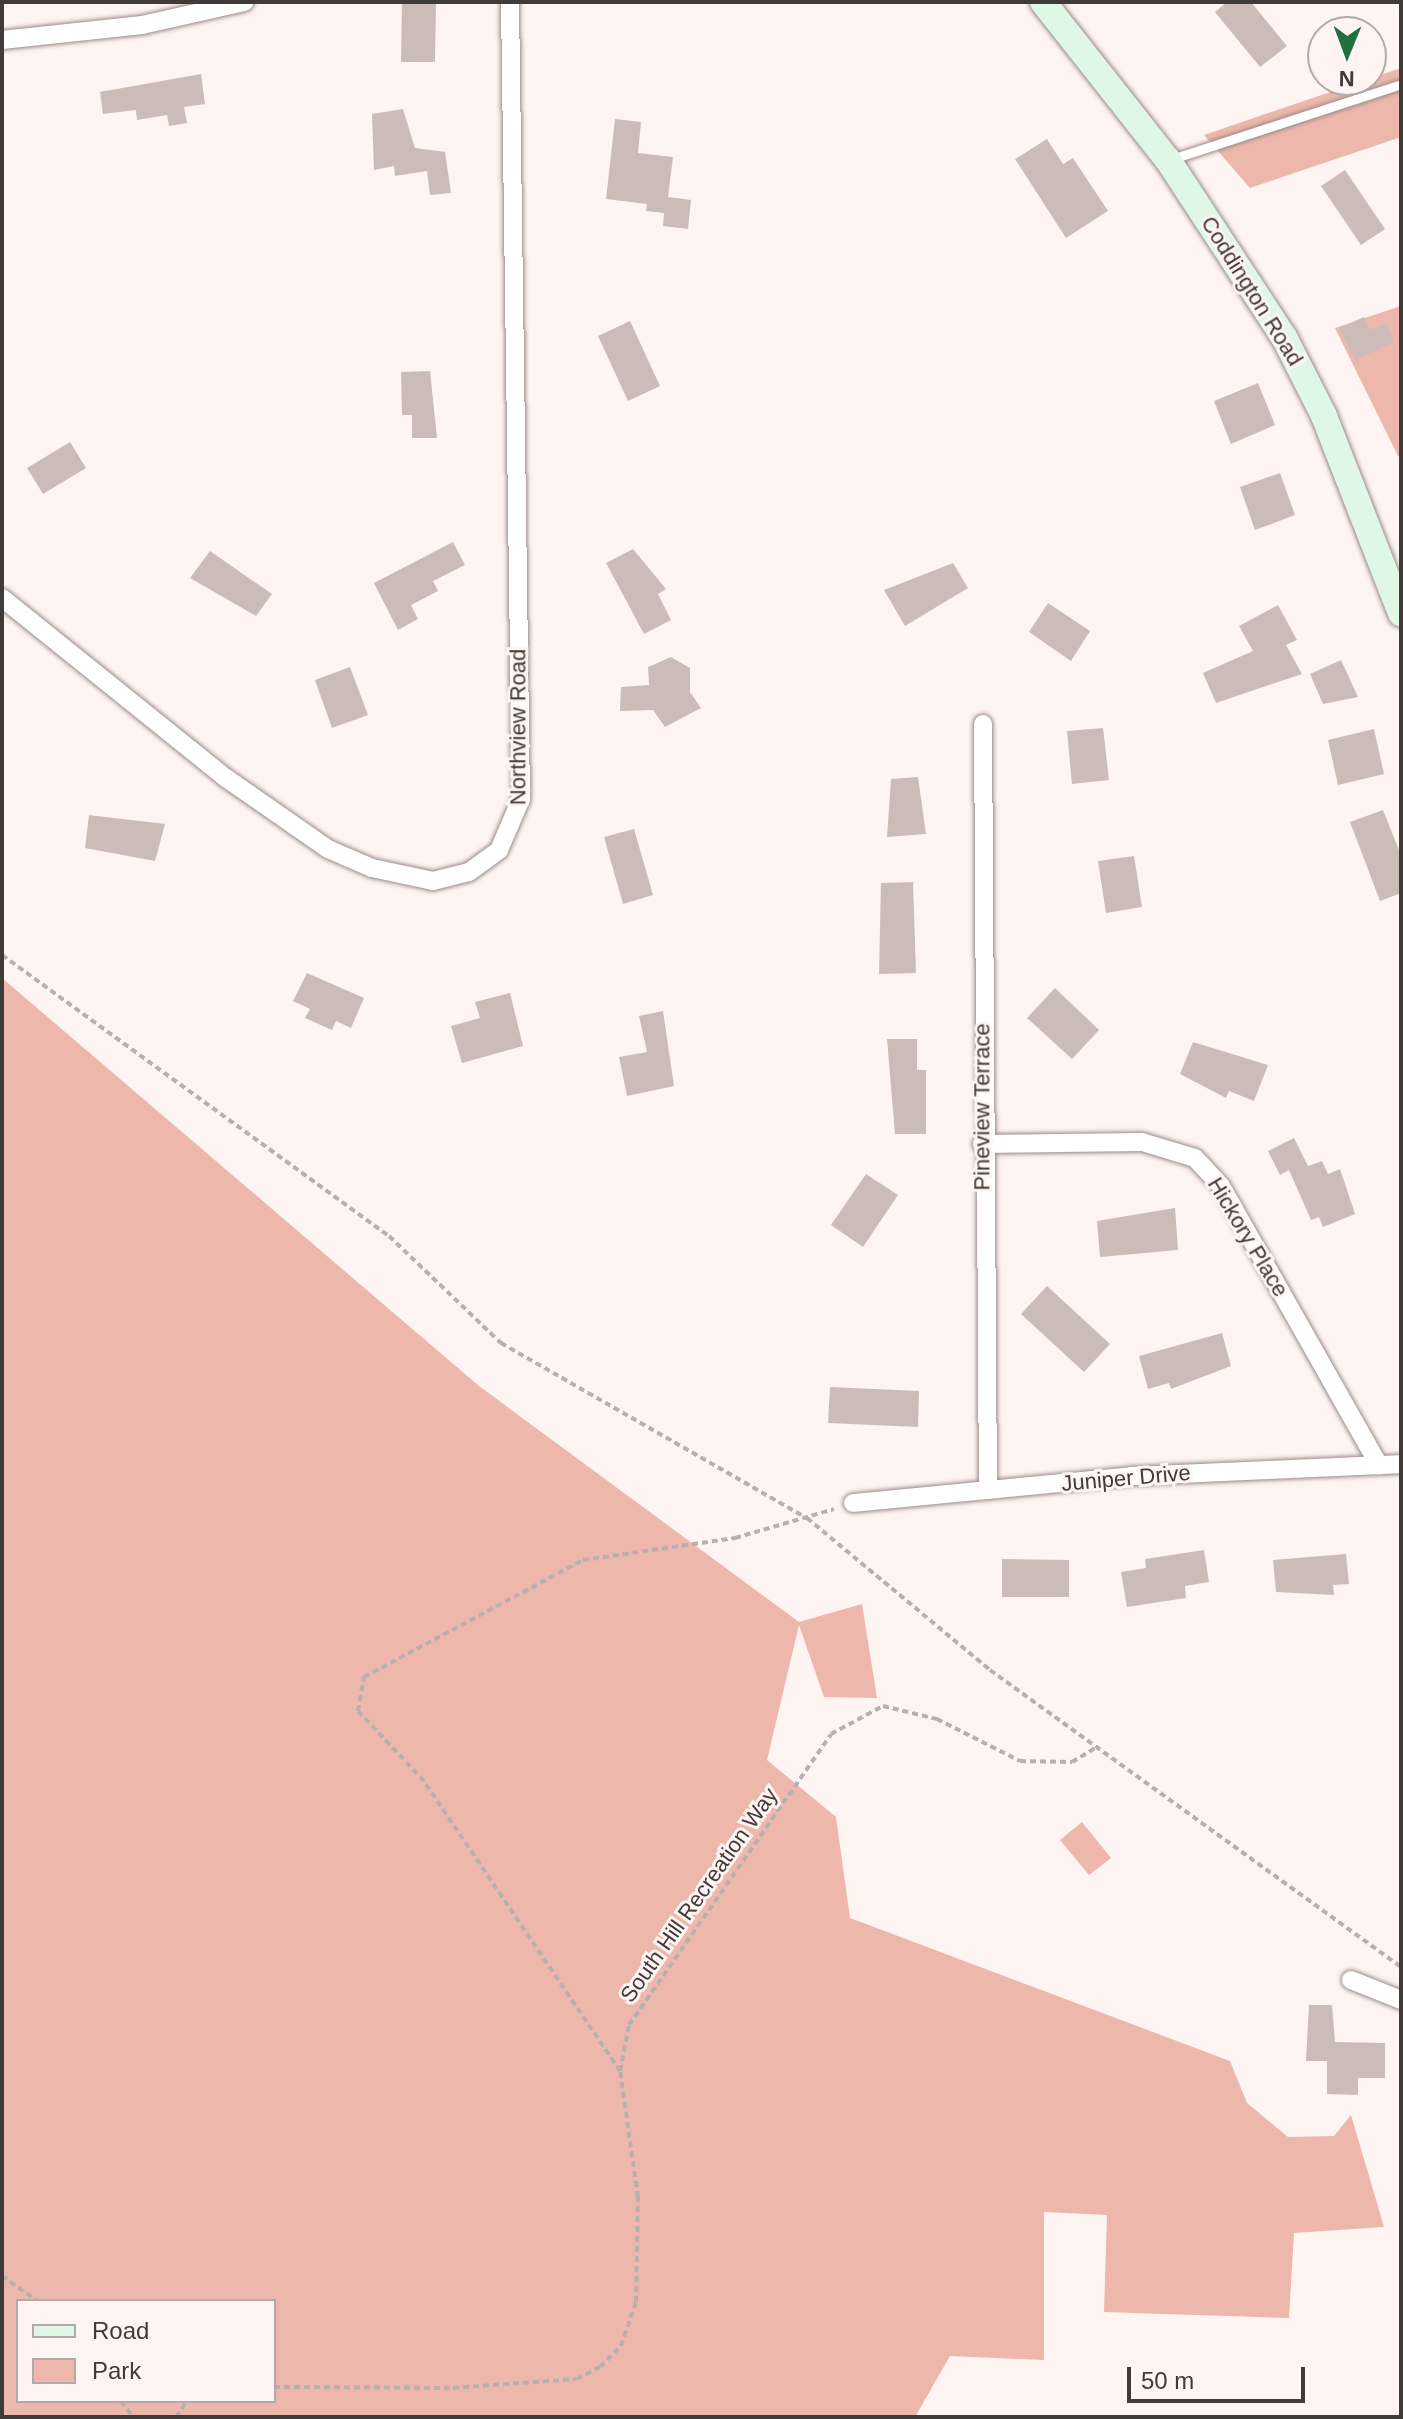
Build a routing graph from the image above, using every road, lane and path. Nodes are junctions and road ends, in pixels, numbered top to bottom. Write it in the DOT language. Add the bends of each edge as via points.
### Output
graph roads {
  1 [pos="244,2"];
  2 [pos="510,2"];
  3 [pos="1043,2"];
  4 [pos="2,40"];
  5 [pos="1401,84"];
  6 [pos="1168,160"];
  7 [pos="2,598"];
  8 [pos="1401,614"];
  9 [pos="983,724"];
  10 [pos="2,955"];
  11 [pos="982,1144"];
  12 [pos="1401,1464"];
  13 [pos="1379,1465"];
  14 [pos="988,1490"];
  15 [pos="853,1503"];
  16 [pos="807,1518"];
  17 [pos="1095,1748"];
  18 [pos="1401,1967"];
  19 [pos="1351,1980"];
  20 [pos="1401,2000"];
  21 [pos="620,2071"];
  22 [pos="2,2276"];
  23 [pos="34,2299"];
  24 [pos="276,2387"];
  1 -- 4 [label="street" via="167,21"];
  2 -- 7 [label="street, Northview Road" via="521,799 499,850 469,872 433,881 372,868 328,849 226,778"];
  3 -- 6 [label="street, Coddington Road"];
  5 -- 6 [label="lane"];
  6 -- 8 [label="street, Coddington Road" via="1284,337 1324,416"];
  9 -- 11 [label="street, Pineview Terrace"];
  10 -- 16 [label="path" via="389,1236 501,1343"];
  11 -- 13 [label="street, Hickory Place" via="1142,1142 1195,1158 1221,1186"];
  11 -- 14 [label="street, Pineview Terrace"];
  12 -- 13 [label="street, Juniper Drive"];
  13 -- 14 [label="street, Juniper Drive"];
  14 -- 15 [label="street, Juniper Drive"];
  15 -- 16 [label="path"];
  16 -- 17 [label="path"];
  16 -- 21 [label="path" via="735,1538 583,1560 364,1677 358,1711 424,1781"];
  17 -- 18 [label="path"];
  17 -- 21 [label="path, South Hill Recreation Way" via="1072,1762 1020,1761 937,1719 883,1706 831,1734 643,1999"];
  19 -- 20 [label="street"];
  21 -- 24 [label="path, South Hill Recreation Way" via="638,2197 636,2302 621,2346 600,2367 577,2379 453,2388"];
  22 -- 23 [label="path"];
}
